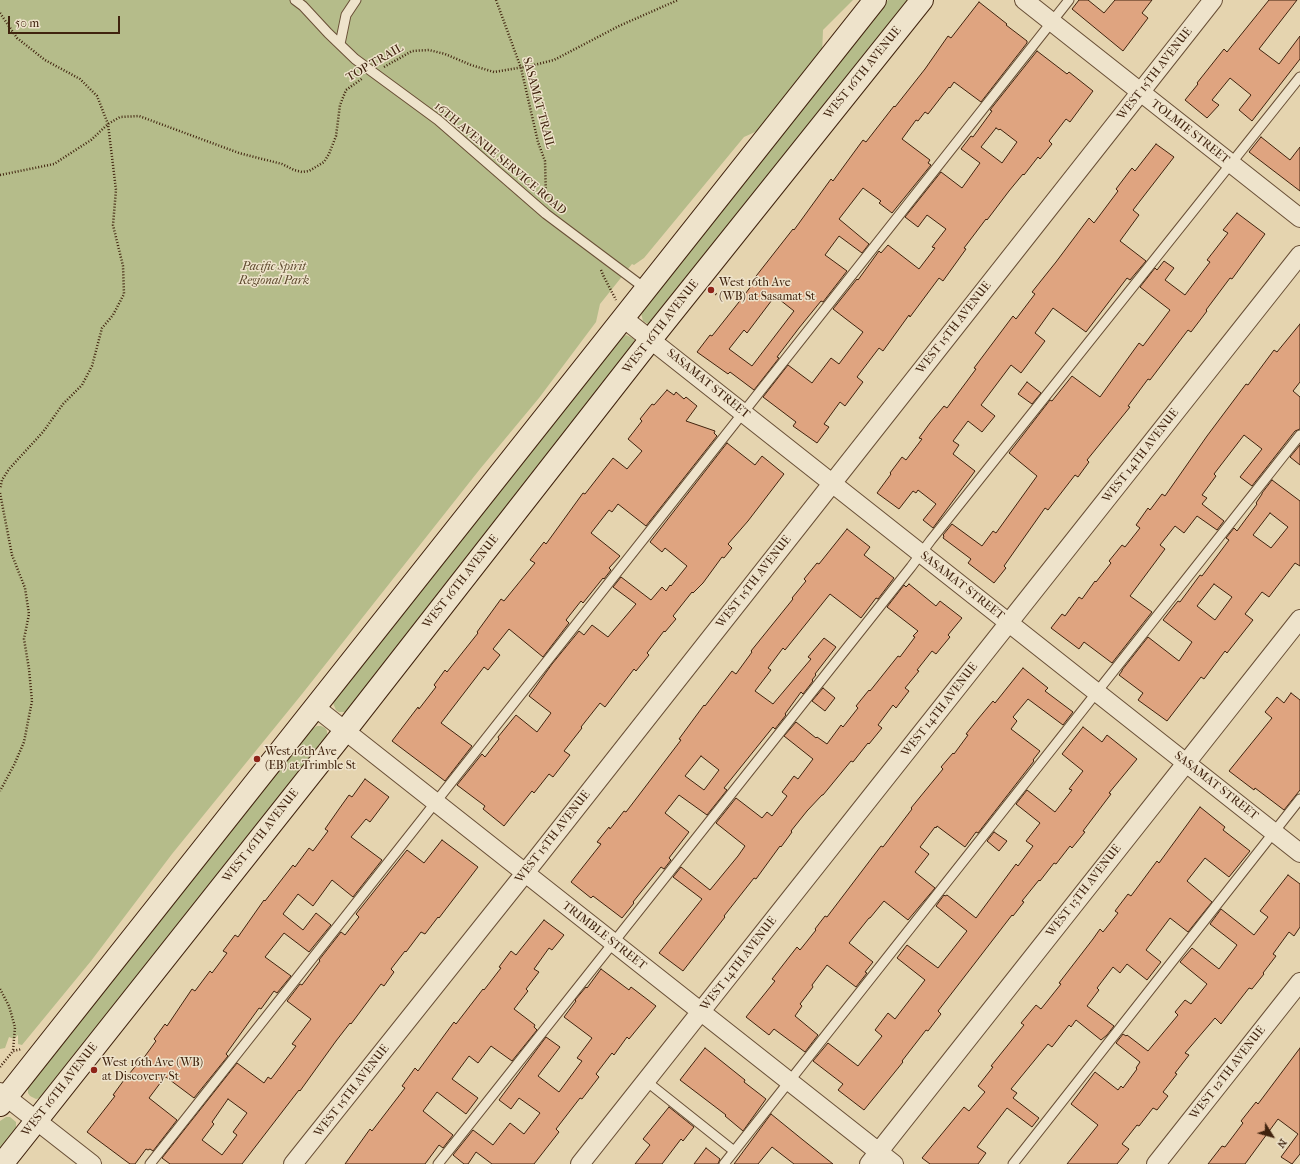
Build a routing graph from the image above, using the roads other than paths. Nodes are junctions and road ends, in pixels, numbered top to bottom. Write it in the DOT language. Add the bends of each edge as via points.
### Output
graph roads {
  1 [pos="295,0"];
  2 [pos="356,0"];
  3 [pos="875,0"];
  4 [pos="922,0"];
  5 [pos="1024,0"];
  6 [pos="1069,0"];
  7 [pos="1213,0"];
  8 [pos="1052,22"];
  9 [pos="340,44"];
  10 [pos="1300,77"];
  11 [pos="1140,92"];
  12 [pos="1231,164"];
  13 [pos="1300,218"];
  14 [pos="1300,255"];
  15 [pos="646,289"];
  16 [pos="620,309"];
  17 [pos="651,339"];
  18 [pos="743,413"];
  19 [pos="1300,435"];
  20 [pos="832,483"];
  21 [pos="921,554"];
  22 [pos="1300,619"];
  23 [pos="1009,623"];
  24 [pos="1097,692"];
  25 [pos="315,707"];
  26 [pos="345,731"];
  27 [pos="1186,763"];
  28 [pos="1300,799"];
  29 [pos="435,803"];
  30 [pos="1274,832"];
  31 [pos="1300,853"];
  32 [pos="524,873"];
  33 [pos="613,943"];
  34 [pos="1300,982"];
  35 [pos="701,1012"];
  36 [pos="646,1081"];
  37 [pos="789,1082"];
  38 [pos="2,1098"];
  39 [pos="37,1120"];
  40 [pos="734,1152"];
  41 [pos="874,1158"];
  42 [pos="2,1164"];
  43 [pos="92,1164"];
  44 [pos="150,1164"];
  45 [pos="293,1164"];
  46 [pos="438,1164"];
  47 [pos="580,1164"];
  48 [pos="724,1164"];
  49 [pos="894,1164"];
  50 [pos="1012,1164"];
  51 [pos="1156,1164"];
  1 -- 9 [label="lane, 16TH AVENUE SERVICE ROAD"];
  2 -- 9 [label="lane" via="346,15"];
  3 -- 15 [label="main road"];
  4 -- 17 [label="main road, WEST 16TH AVENUE"];
  5 -- 8 [label="street, TOLMIE STREET"];
  6 -- 8 [label="lane"];
  7 -- 11 [label="street, WEST 15TH AVENUE"];
  8 -- 11 [label="street, TOLMIE STREET"];
  8 -- 18 [label="lane"];
  9 -- 15 [label="lane, 16TH AVENUE SERVICE ROAD" via="355,59 438,120 546,214"];
  10 -- 12 [label="lane"];
  11 -- 12 [label="street, TOLMIE STREET"];
  11 -- 20 [label="street, WEST 15TH AVENUE"];
  12 -- 13 [label="street, TOLMIE STREET"];
  12 -- 21 [label="lane"];
  14 -- 23 [label="street, WEST 14TH AVENUE"];
  15 -- 16 [label="main road"];
  16 -- 17 [label="street, SASAMAT STREET"];
  16 -- 25 [label="main road"];
  17 -- 18 [label="street, SASAMAT STREET"];
  17 -- 26 [label="main road, WEST 16TH AVENUE"];
  18 -- 20 [label="street, SASAMAT STREET"];
  18 -- 29 [label="lane"];
  19 -- 24 [label="lane"];
  20 -- 21 [label="street, SASAMAT STREET"];
  20 -- 32 [label="street, WEST 15TH AVENUE"];
  21 -- 23 [label="street, SASAMAT STREET"];
  21 -- 33 [label="lane"];
  22 -- 27 [label="street, WEST 13TH AVENUE"];
  23 -- 24 [label="street, SASAMAT STREET"];
  23 -- 35 [label="street, WEST 14TH AVENUE"];
  24 -- 27 [label="street, SASAMAT STREET"];
  24 -- 37 [label="lane"];
  25 -- 26 [label="street, TRIMBLE STREET"];
  25 -- 38 [label="main road"];
  26 -- 29 [label="street, TRIMBLE STREET"];
  26 -- 39 [label="main road, WEST 16TH AVENUE"];
  27 -- 30 [label="street, SASAMAT STREET"];
  27 -- 41 [label="street, WEST 13TH AVENUE"];
  28 -- 30 [label="lane"];
  29 -- 32 [label="street, TRIMBLE STREET"];
  29 -- 44 [label="lane"];
  30 -- 31 [label="street, SASAMAT STREET"];
  30 -- 50 [label="lane"];
  32 -- 33 [label="street, TRIMBLE STREET"];
  32 -- 45 [label="street, WEST 15TH AVENUE"];
  33 -- 35 [label="street, TRIMBLE STREET"];
  33 -- 46 [label="lane"];
  34 -- 51 [label="street, WEST 12TH AVENUE"];
  35 -- 36 [label="street, WEST 14TH AVENUE"];
  35 -- 37 [label="street, TRIMBLE STREET"];
  36 -- 40 [label="lane"];
  36 -- 47 [label="street, WEST 14TH AVENUE"];
  37 -- 40 [label="lane"];
  37 -- 41 [label="street, TRIMBLE STREET"];
  38 -- 39 [label="street"];
  39 -- 42 [label="main road, WEST 16TH AVENUE"];
  39 -- 43 [label="street"];
  40 -- 48 [label="lane"];
  41 -- 49 [label="street, TRIMBLE STREET"];
}
